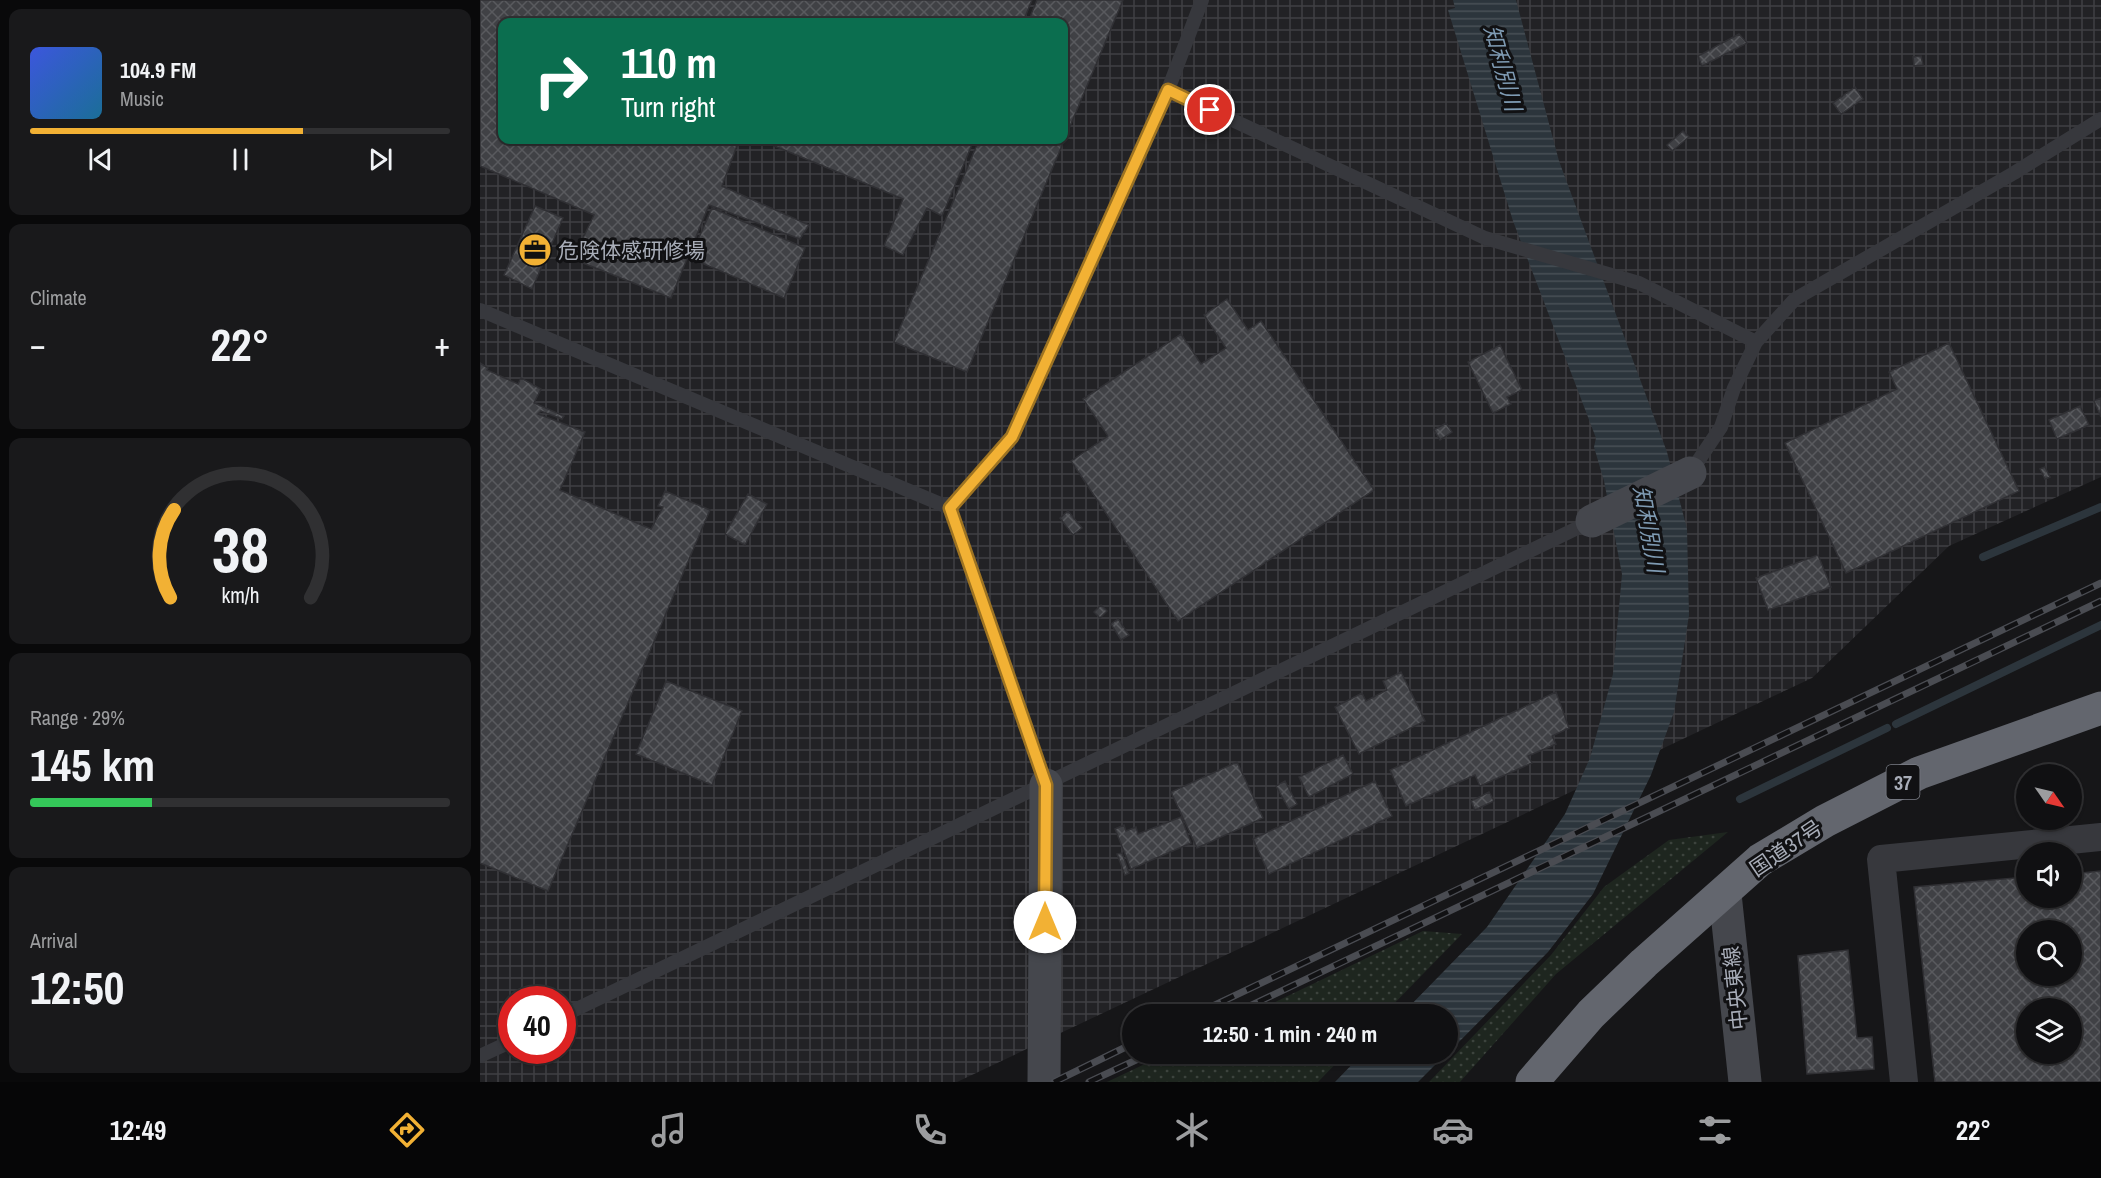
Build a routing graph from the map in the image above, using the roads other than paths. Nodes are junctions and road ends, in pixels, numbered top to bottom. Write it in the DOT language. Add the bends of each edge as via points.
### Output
graph roads {
  1 [pos="1202,0"];
  2 [pos="1168,90"];
  3 [pos="2101,118"];
  4 [pos="480,310"];
  5 [pos="1756,342"];
  6 [pos="1690,473"];
  7 [pos="950,508"];
  8 [pos="1592,521"];
  9 [pos="2101,708"];
  10 [pos="1046,785"];
  11 [pos="2101,837"];
  12 [pos="1725,894"];
  13 [pos="576,1009"];
  14 [pos="498,1048"];
  15 [pos="480,1056"];
  16 [pos="1044,1082"];
  17 [pos="1532,1082"];
  18 [pos="1745,1082"];
  19 [pos="1904,1082"];
  1 -- 2 [label="lane"];
  2 -- 5 [label="lane" via="1485,238 1638,283"];
  2 -- 7 [label="lane" via="1012,437"];
  3 -- 5 [label="lane" via="2014,173 1795,299"];
  4 -- 7 [label="lane"];
  5 -- 6 [label="lane" via="1721,427"];
  6 -- 8 [label="street"];
  7 -- 10 [label="lane"];
  8 -- 10 [label="lane"];
  9 -- 12 [label="highway, 国道37号 / 37" via="1979,750 1871,797 1760,860"];
  10 -- 13 [label="lane"];
  10 -- 16 [label="street"];
  11 -- 19 [label="street" via="1881,859"];
  12 -- 17 [label="highway, 国道37号 / 37" via="1599,1006"];
  12 -- 18 [label="street, 中央東線"];
  14 -- 15 [label="lane"];
}
